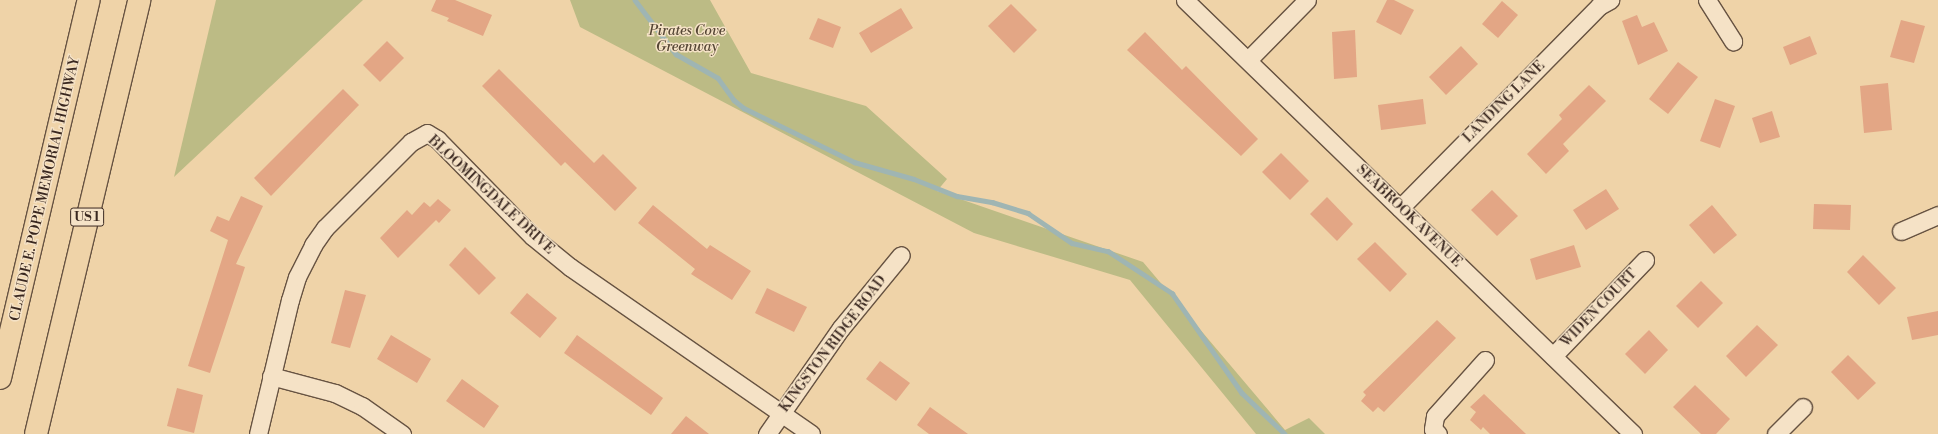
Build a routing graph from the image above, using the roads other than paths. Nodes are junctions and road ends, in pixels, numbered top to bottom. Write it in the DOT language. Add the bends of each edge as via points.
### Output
graph roads {
  1 [pos="89,0"];
  2 [pos="139,0"];
  3 [pos="1184,0"];
  4 [pos="1307,0"];
  5 [pos="1610,0"];
  6 [pos="1707,0"];
  7 [pos="1732,41"];
  8 [pos="1248,60"];
  9 [pos="1400,208"];
  10 [pos="1938,215"];
  11 [pos="1901,230"];
  12 [pos="901,255"];
  13 [pos="1645,260"];
  14 [pos="1553,356"];
  15 [pos="1485,360"];
  16 [pos="271,376"];
  17 [pos="0,378"];
  18 [pos="1803,407"];
  19 [pos="780,413"];
  20 [pos="36,434"];
  21 [pos="258,434"];
  22 [pos="402,434"];
  23 [pos="767,434"];
  24 [pos="811,434"];
  25 [pos="1438,434"];
  26 [pos="1633,434"];
  27 [pos="1776,434"];
  1 -- 17 [label="highway, CLAUDE E. POPE MEMORIAL HIGHWAY"];
  2 -- 20 [label="highway, US 1"];
  3 -- 8 [label="street, SEABROOK AVENUE"];
  4 -- 8 [label="street"];
  5 -- 9 [label="street, LANDING LANE" via="1599,6"];
  6 -- 7 [label="street"];
  8 -- 9 [label="street, SEABROOK AVENUE"];
  9 -- 14 [label="street, SEABROOK AVENUE"];
  10 -- 11 [label="street"];
  12 -- 19 [label="street, KINGSTON RIDGE ROAD" via="842,328"];
  13 -- 14 [label="street, WIDEN COURT"];
  14 -- 26 [label="street, SEABROOK AVENUE"];
  15 -- 25 [label="street" via="1435,416 1433,429"];
  16 -- 19 [label="street, BLOOMINGDALE DRIVE" via="297,277 313,245 325,228 411,142 427,133 437,139 532,236 570,267"];
  16 -- 21 [label="street, BLOOMINGDALE DRIVE"];
  16 -- 22 [label="street" via="335,393 362,406"];
  18 -- 27 [label="street"];
  19 -- 23 [label="street, KINGSTON RIDGE ROAD"];
  19 -- 24 [label="street, BLOOMINGDALE DRIVE"];
}
